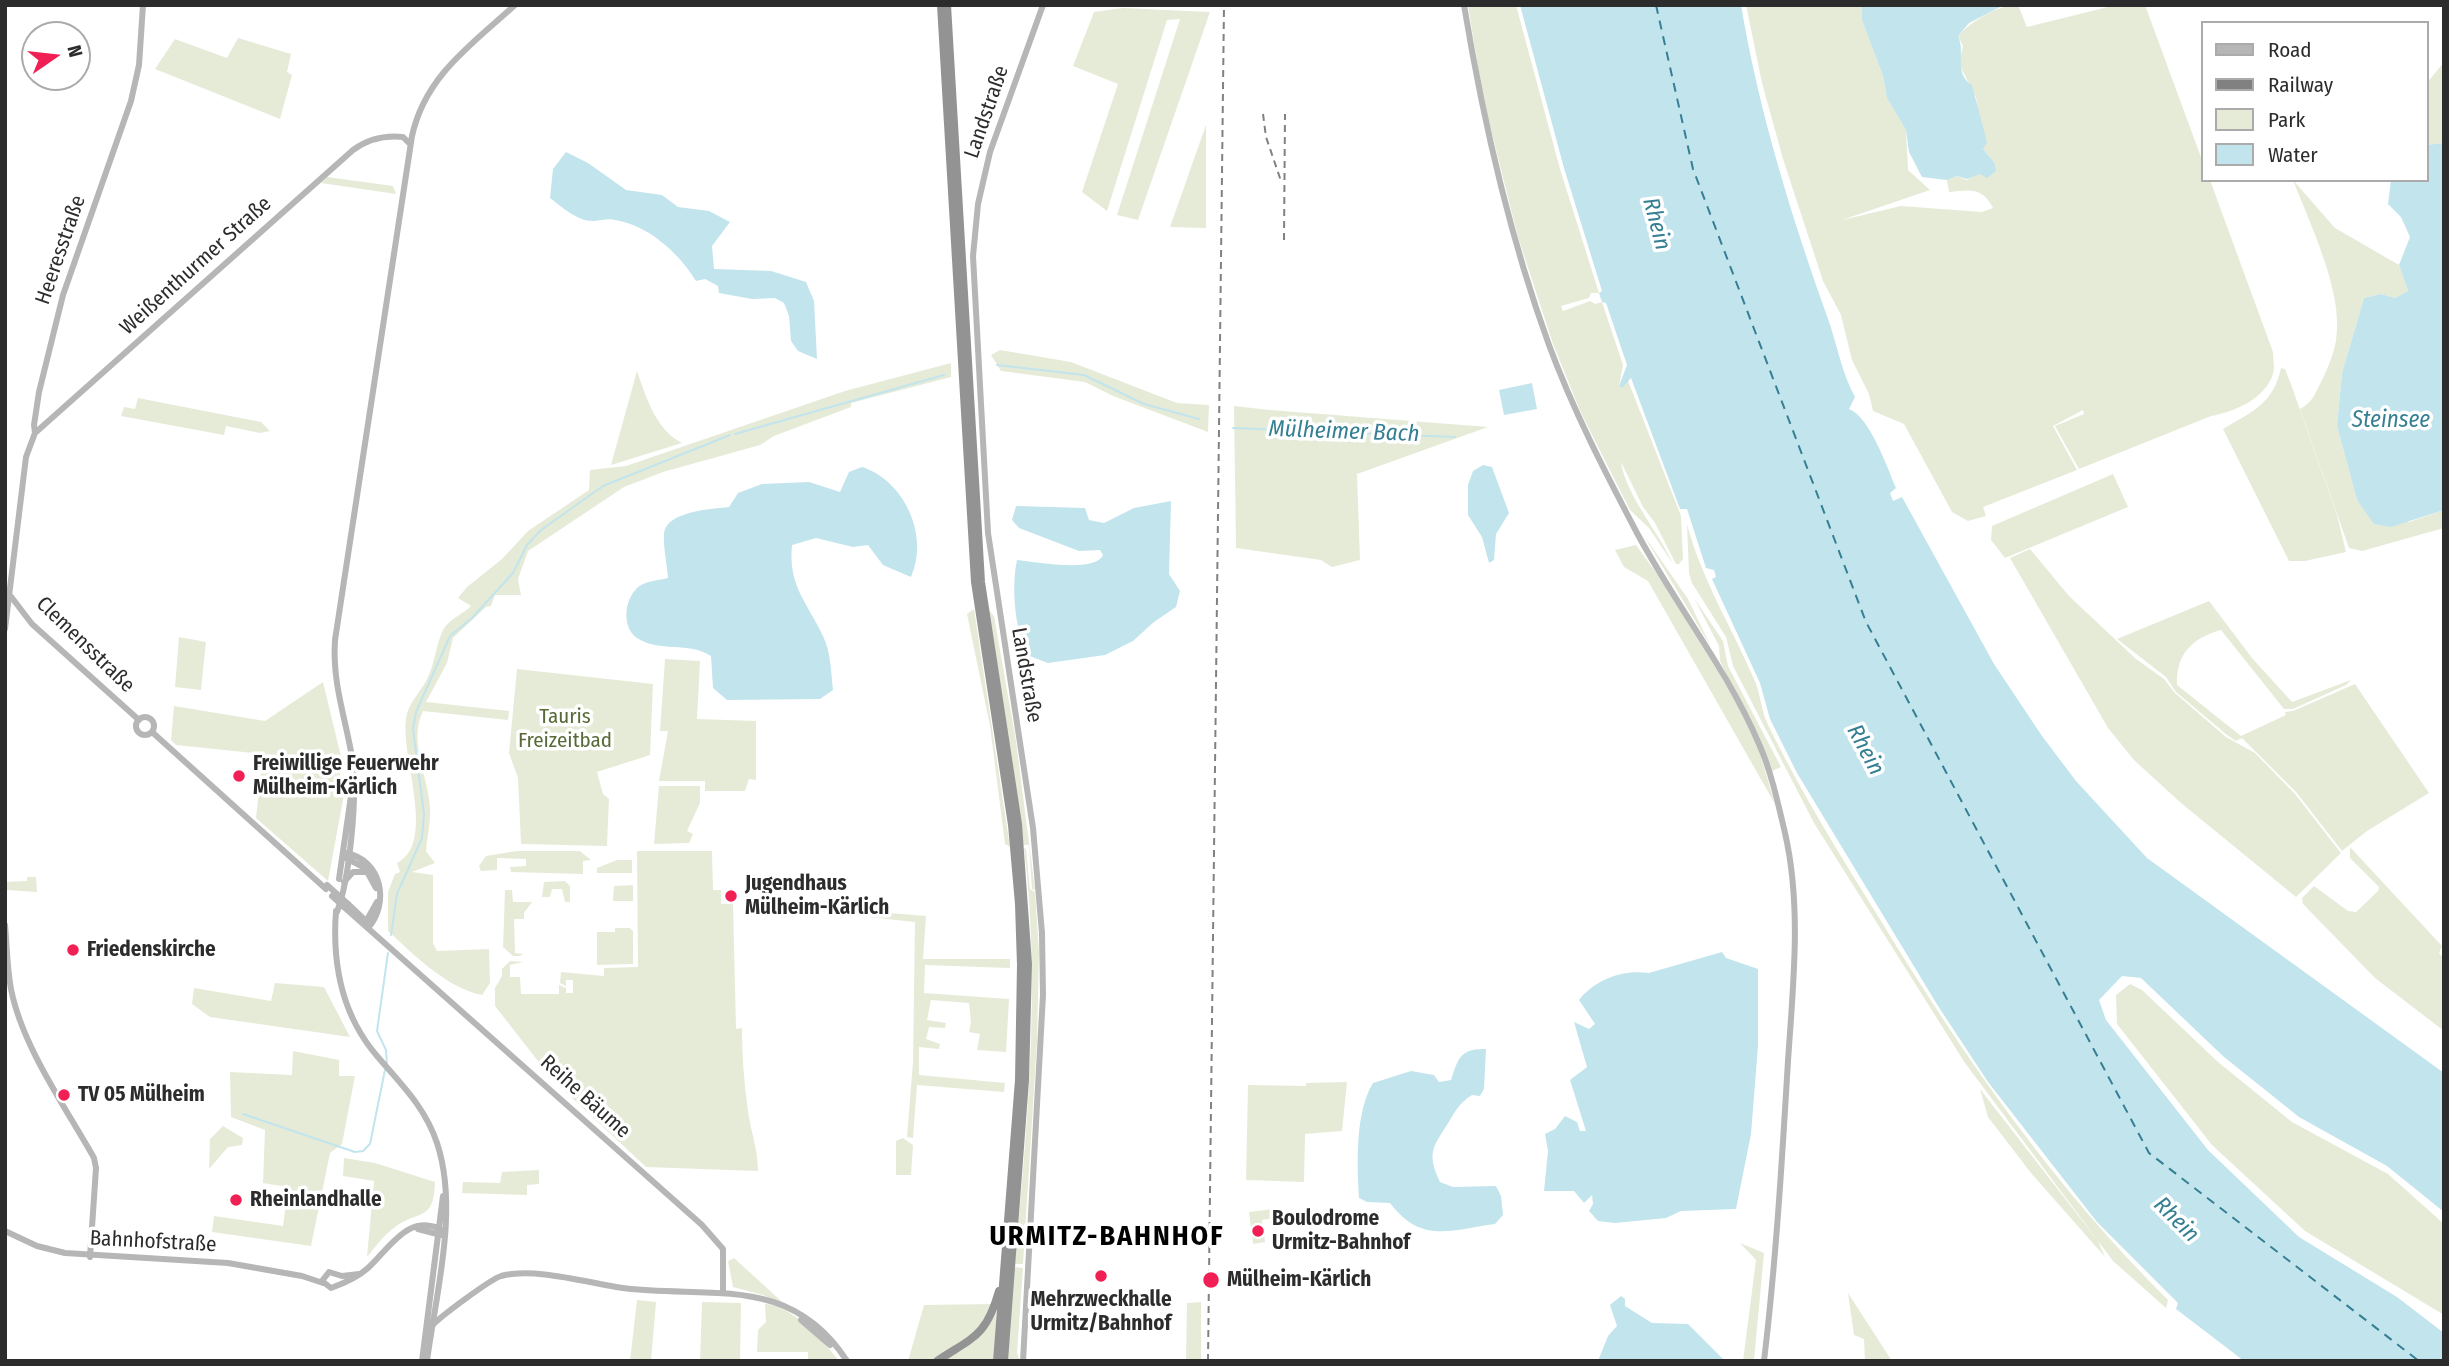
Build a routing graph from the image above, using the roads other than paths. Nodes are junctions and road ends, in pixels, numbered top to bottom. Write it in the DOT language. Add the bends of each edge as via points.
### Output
graph roads {
  1 [pos="143,5"];
  2 [pos="515,5"];
  3 [pos="941,5"];
  4 [pos="947,5"];
  5 [pos="1043,5"];
  6 [pos="1464,5"];
  7 [pos="415,122"];
  8 [pos="397,136"];
  9 [pos="387,137"];
  10 [pos="410,144"];
  11 [pos="36,433"];
  12 [pos="9,594"];
  13 [pos="5,629"];
  14 [pos="139,720"];
  15 [pos="152,732"];
  16 [pos="345,855"];
  17 [pos="368,872"];
  18 [pos="343,883"];
  19 [pos="337,912"];
  20 [pos="5,925"];
  21 [pos="368,925"];
  22 [pos="8,991"];
  23 [pos="445,1185"];
  24 [pos="442,1211"];
  25 [pos="427,1226"];
  26 [pos="412,1229"];
  27 [pos="5,1231"];
  28 [pos="442,1233"];
  29 [pos="90,1257"];
  30 [pos="1003,1275"];
  31 [pos="323,1280"];
  32 [pos="338,1280"];
  33 [pos="723,1291"];
  34 [pos="462,1304"];
  35 [pos="432,1307"];
  36 [pos="446,1313"];
  37 [pos="432,1328"];
  38 [pos="425,1361"];
  39 [pos="845,1361"];
  40 [pos="937,1361"];
  41 [pos="997,1361"];
  42 [pos="1004,1361"];
  43 [pos="1023,1361"];
  44 [pos="1764,1361"];
  1 -- 11 [label="street, Heeresstraße" via="136,82 52,333 33,425"];
  2 -- 7 [label="street" via="439,76"];
  3 -- 30 [label="highway" via="974,569 1012,825 1019,904 1020,1057"];
  4 -- 42 [label="highway" via="981,582 1018,824 1028,964 1025,1080"];
  5 -- 43 [label="street, Landstraße" via="988,159 977,212 973,273 988,533 1033,828 1042,933 1043,995"];
  6 -- 44 [label="street" via="1479,99 1549,344 1577,414 1639,536 1759,744 1786,835 1794,892 1795,953"];
  7 -- 8 [label="street"];
  7 -- 10 [label="street"];
  8 -- 9 [label="street, Weißenthurmer Straße"];
  8 -- 10 [label="street"];
  9 -- 10 [label="street"];
  9 -- 11 [label="street, Weißenthurmer Straße" via="369,140 353,150"];
  10 -- 16 [label="street" via="334,662 354,774 355,802"];
  11 -- 12 [label="street, Clemensstraße" via="26,457"];
  12 -- 13 [label="street, Clemensstraße"];
  12 -- 14 [label="street, Clemensstraße" via="32,624"];
  14 -- 15 [label="street, Reihe Bäume" via="140,732"];
  14 -- 15 [label="street, Reihe Bäume" via="151,719"];
  15 -- 21 [label="street, Reihe Bäume, bridge"];
  16 -- 17 [label="street"];
  16 -- 18 [label="street"];
  16 -- 19 [label="street"];
  16 -- 21 [label="street" via="366,863 378,880 380,906"];
  17 -- 18 [label="street" via="355,872"];
  17 -- 21 [label="street" via="377,897"];
  18 -- 19 [label="street"];
  19 -- 23 [label="street" via="335,956 341,990 357,1028 424,1113 443,1163"];
  20 -- 22 [label="street"];
  21 -- 33 [label="street, Reihe Bäume" via="717,1240 725,1258"];
  22 -- 29 [label="street" via="96,1168"];
  23 -- 24 [label="street"];
  23 -- 28 [label="street"];
  24 -- 25 [label="street"];
  24 -- 28 [label="street"];
  25 -- 26 [label="street"];
  25 -- 28 [label="street"];
  26 -- 28 [label="street"];
  26 -- 32 [label="street" via="396,1237 359,1274"];
  27 -- 29 [label="street, Bahnhofstraße" via="51,1250"];
  28 -- 35 [label="street"];
  29 -- 31 [label="street, Bahnhofstraße" via="228,1263"];
  30 -- 40 [label="highway" via="983,1330"];
  30 -- 41 [label="highway"];
  31 -- 32 [label="street" via="331,1288"];
  31 -- 32 [label="street" via="330,1272"];
  33 -- 34 [label="street" via="651,1290 507,1275 484,1284"];
  33 -- 39 [label="street" via="758,1297 792,1312"];
  34 -- 35 [label="street"];
  34 -- 36 [label="street"];
  35 -- 36 [label="street"];
  35 -- 37 [label="street"];
  35 -- 38 [label="street"];
  36 -- 37 [label="street"];
  37 -- 38 [label="street"];
}
